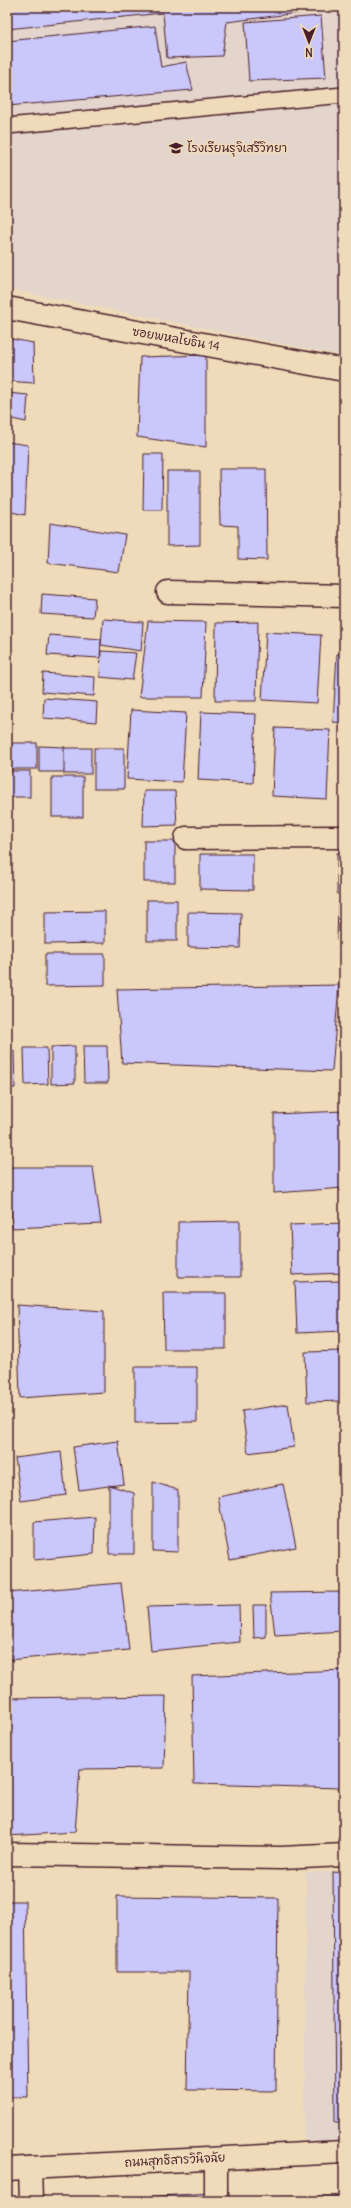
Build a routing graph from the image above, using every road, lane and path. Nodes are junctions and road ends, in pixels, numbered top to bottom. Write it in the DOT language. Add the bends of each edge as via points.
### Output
graph roads {
  1 [pos="344,96"];
  2 [pos="7,126"];
  3 [pos="7,308"];
  4 [pos="344,370"];
  5 [pos="168,592"];
  6 [pos="344,596"];
  7 [pos="344,836"];
  8 [pos="186,838"];
  9 [pos="7,1854"];
  10 [pos="344,1855"];
  11 [pos="344,2152"];
  12 [pos="216,2159"];
  13 [pos="30,2168"];
  14 [pos="7,2169"];
  15 [pos="31,2201"];
  16 [pos="216,2201"];
  1 -- 2 [label="lane"];
  3 -- 4 [label="street, ซอยพหลโยธิน 14"];
  5 -- 6 [label="street"];
  7 -- 8 [label="street"];
  9 -- 10 [label="street" via="281,1858"];
  11 -- 12 [label="street, ถนนสุทธิสารวินิจฉัย"];
  12 -- 13 [label="street, ถนนสุทธิสารวินิจฉัย"];
  12 -- 16 [label="street"];
  13 -- 14 [label="street, ถนนสุทธิสารวินิจฉัย"];
  13 -- 15 [label="street"];
}
